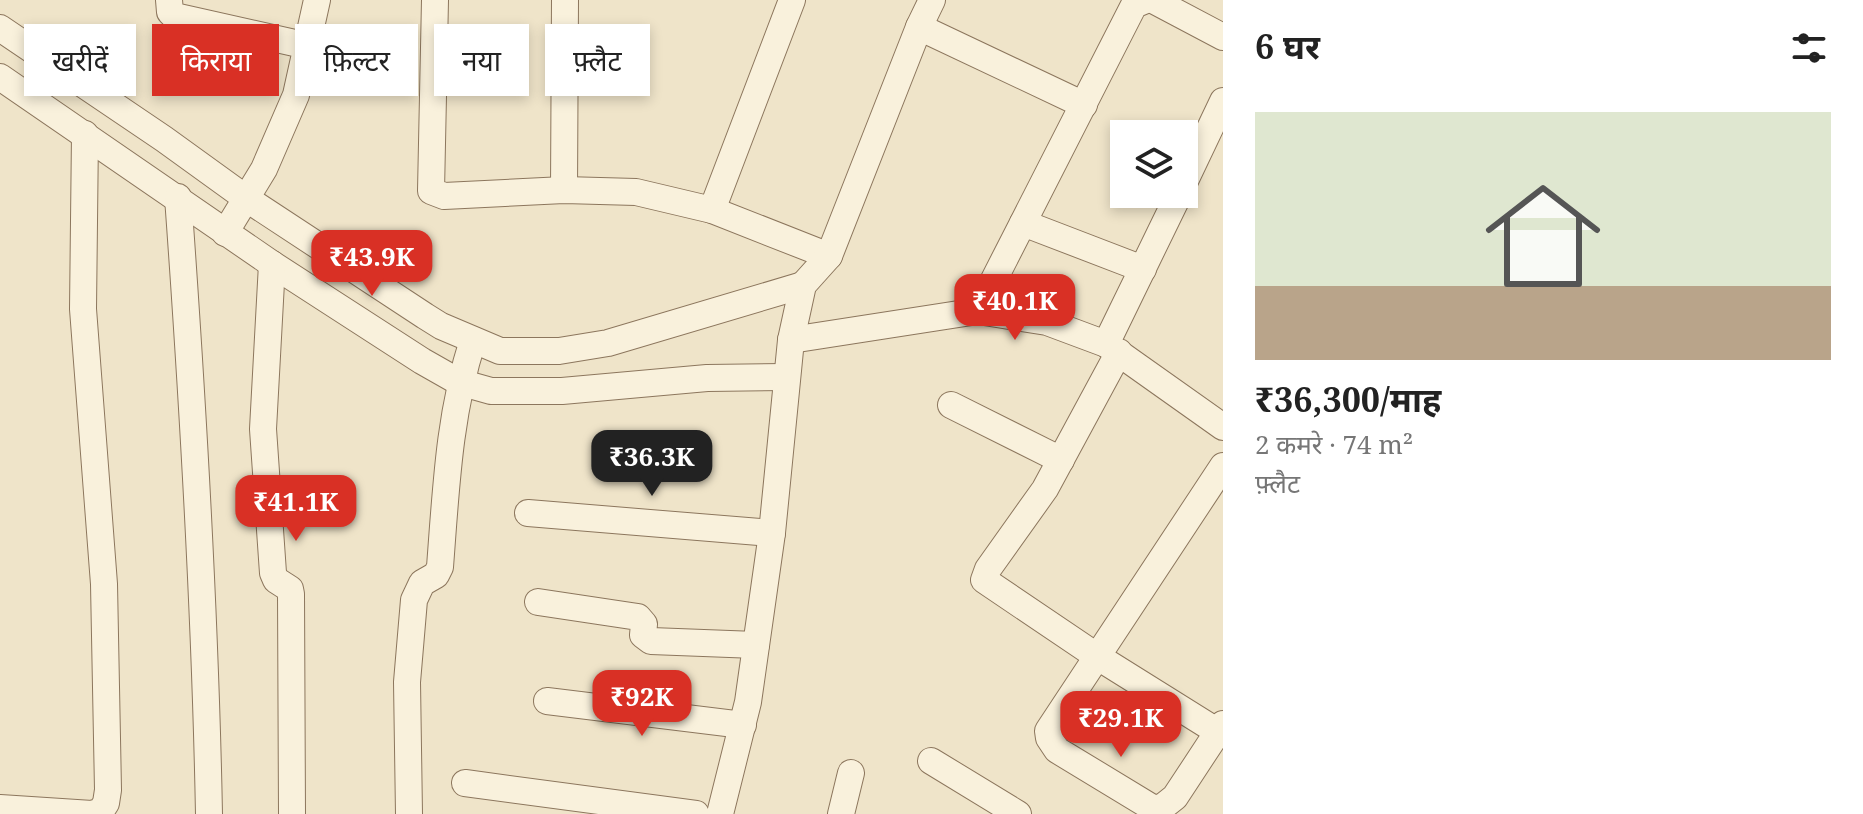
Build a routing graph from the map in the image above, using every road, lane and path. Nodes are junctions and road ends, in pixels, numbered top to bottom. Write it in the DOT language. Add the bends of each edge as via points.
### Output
graph roads {
  1 [pos="169,0"];
  2 [pos="317,0"];
  3 [pos="435,0"];
  4 [pos="565,0"];
  5 [pos="792,0"];
  6 [pos="932,0"];
  7 [pos="1156,1"];
  8 [pos="312,24"];
  9 [pos="919,27"];
  10 [pos="0,28"];
  11 [pos="1223,37"];
  12 [pos="295,43"];
  13 [pos="0,77"];
  14 [pos="296,96"];
  15 [pos="1223,101"];
  16 [pos="1084,105"];
  17 [pos="85,134"];
  18 [pos="1198,154"];
  19 [pos="256,182"];
  20 [pos="564,190"];
  21 [pos="178,197"];
  22 [pos="1172,208"];
  23 [pos="712,210"];
  24 [pos="1023,223"];
  25 [pos="225,233"];
  26 [pos="829,256"];
  27 [pos="272,264"];
  28 [pos="1143,269"];
  29 [pos="803,285"];
  30 [pos="978,311"];
  31 [pos="473,340"];
  32 [pos="791,340"];
  33 [pos="1112,348"];
  34 [pos="786,377"];
  35 [pos="459,382"];
  36 [pos="951,405"];
  37 [pos="1223,427"];
  38 [pos="1061,460"];
  39 [pos="1223,466"];
  40 [pos="528,513"];
  41 [pos="772,533"];
  42 [pos="538,602"];
  43 [pos="756,645"];
  44 [pos="1098,657"];
  45 [pos="547,701"];
  46 [pos="743,725"];
  47 [pos="1221,730"];
  48 [pos="931,761"];
  49 [pos="851,773"];
  50 [pos="465,783"];
  51 [pos="5,810"];
  52 [pos="209,814"];
  53 [pos="292,814"];
  54 [pos="409,814"];
  55 [pos="696,814"];
  56 [pos="720,814"];
  57 [pos="841,814"];
  58 [pos="1018,814"];
  1 -- 12 [label="street" via="174,16"];
  2 -- 8 [label="street"];
  3 -- 20 [label="street" via="431,191 444,196"];
  4 -- 20 [label="street"];
  5 -- 23 [label="street"];
  6 -- 9 [label="street"];
  7 -- 11 [label="street"];
  7 -- 16 [label="street" via="1134,5"];
  9 -- 16 [label="street"];
  9 -- 26 [label="street"];
  10 -- 19 [label="street" via="164,139"];
  13 -- 17 [label="street"];
  14 -- 19 [label="street"];
  15 -- 18 [label="street"];
  16 -- 24 [label="street"];
  17 -- 21 [label="street"];
  17 -- 51 [label="street" via="83,309 104,584 108,790 101,811 92,814"];
  19 -- 25 [label="street"];
  19 -- 31 [label="street" via="425,316"];
  20 -- 23 [label="street" via="636,192"];
  21 -- 25 [label="street"];
  21 -- 52 [label="street" via="205,628"];
  22 -- 28 [label="street"];
  23 -- 26 [label="street"];
  24 -- 28 [label="street"];
  24 -- 30 [label="street"];
  25 -- 27 [label="street"];
  26 -- 29 [label="street"];
  27 -- 35 [label="street"];
  27 -- 53 [label="street" via="263,429 273,573 291,594"];
  28 -- 33 [label="street"];
  29 -- 31 [label="street" via="608,343 559,351 500,351"];
  29 -- 32 [label="street"];
  30 -- 32 [label="street"];
  30 -- 33 [label="street" via="1047,322"];
  31 -- 35 [label="street"];
  32 -- 34 [label="street"];
  33 -- 37 [label="street"];
  33 -- 38 [label="street"];
  34 -- 35 [label="street" via="562,391 491,391"];
  34 -- 41 [label="street"];
  35 -- 54 [label="street" via="440,567 422,583 414,600 407,682"];
  36 -- 38 [label="street"];
  38 -- 44 [label="street" via="984,580"];
  39 -- 44 [label="street"];
  40 -- 41 [label="street"];
  41 -- 43 [label="street"];
  42 -- 43 [label="street" via="638,617 643,635 651,641"];
  43 -- 46 [label="street"];
  44 -- 47 [label="street"];
  44 -- 47 [label="street" via="1048,731 1049,738 1057,750 1151,807 1168,805"];
  45 -- 46 [label="street"];
  46 -- 56 [label="street"];
  48 -- 58 [label="street"];
  49 -- 57 [label="street"];
  50 -- 55 [label="street"];
}
